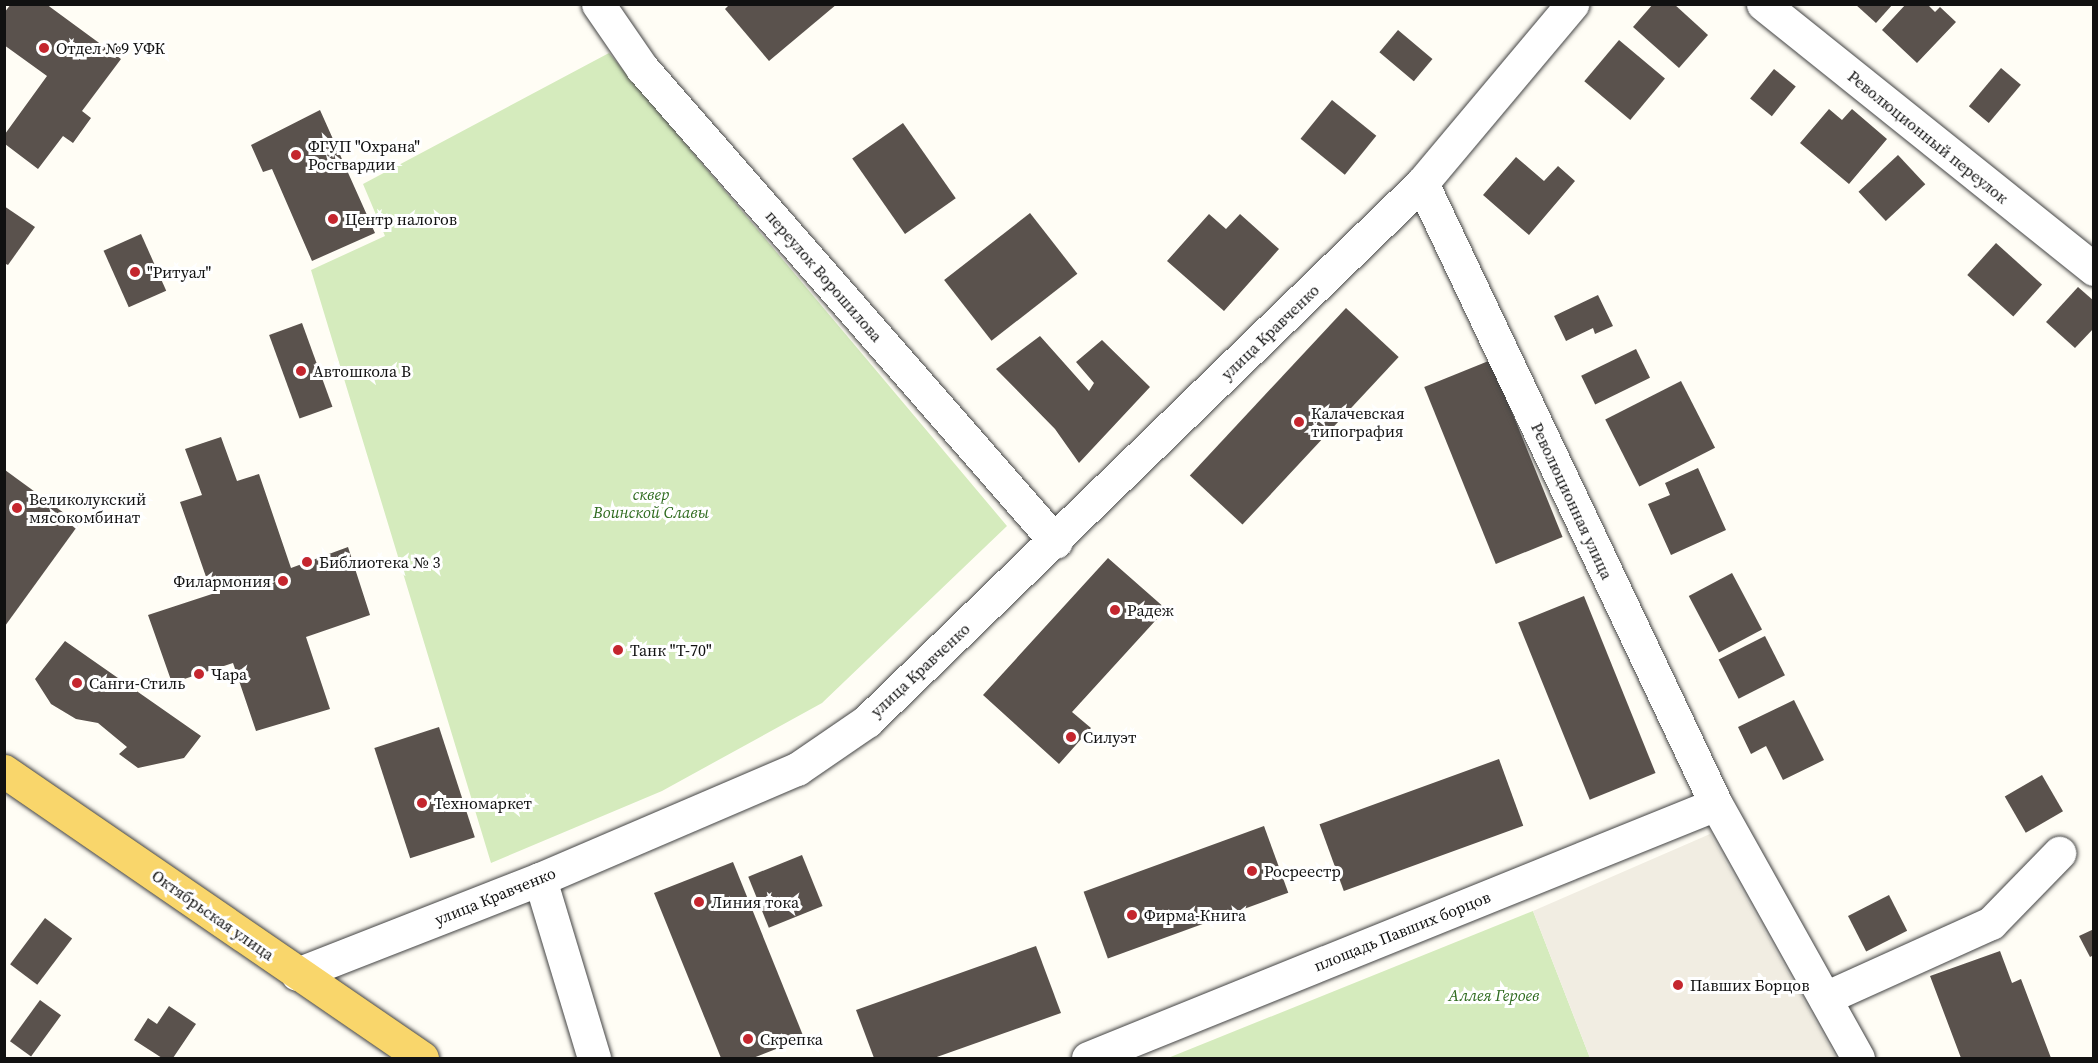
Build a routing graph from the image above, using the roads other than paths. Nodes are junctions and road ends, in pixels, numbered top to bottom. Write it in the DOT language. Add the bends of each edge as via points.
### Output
graph roads {
  1 [pos="598,4"];
  2 [pos="1762,4"];
  3 [pos="1563,11"];
  4 [pos="1422,183"];
  5 [pos="2094,269"];
  6 [pos="1056,542"];
  7 [pos="4,771"];
  8 [pos="1716,804"];
  9 [pos="2059,853"];
  10 [pos="540,879"];
  11 [pos="297,974"];
  12 [pos="1825,998"];
  13 [pos="422,1059"];
  14 [pos="594,1059"];
  15 [pos="1088,1059"];
  16 [pos="1858,1059"];
  1 -- 6 [label="street, переулок Ворошилова" via="642,68"];
  2 -- 5 [label="street, Революционный переулок"];
  3 -- 4 [label="street"];
  4 -- 6 [label="street, улица Кравченко"];
  4 -- 8 [label="street, Революционная улица"];
  6 -- 10 [label="street, улица Кравченко" via="867,721 797,769"];
  7 -- 11 [label="main road, Октябрьская улица"];
  8 -- 12 [label="street, Революционная улица"];
  8 -- 15 [label="street, площадь Павших борцов"];
  9 -- 12 [label="street" via="1991,923"];
  10 -- 11 [label="street, улица Кравченко"];
  10 -- 14 [label="street"];
  11 -- 13 [label="main road, Октябрьская улица"];
  12 -- 16 [label="street, Революционная улица"];
}
